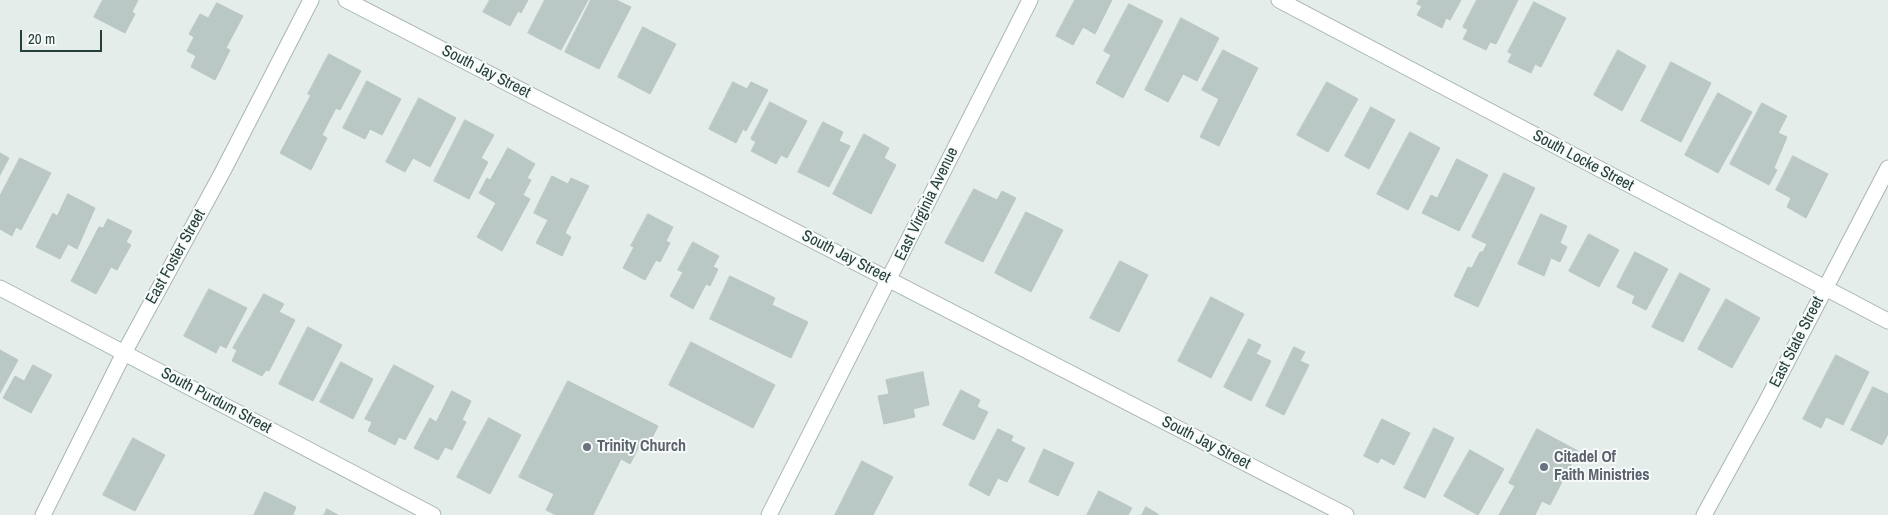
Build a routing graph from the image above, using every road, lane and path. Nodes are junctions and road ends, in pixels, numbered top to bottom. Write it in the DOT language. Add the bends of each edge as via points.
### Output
graph roads {
  1 [pos="311,0"];
  2 [pos="346,0"];
  3 [pos="1030,0"];
  4 [pos="1279,0"];
  5 [pos="1888,168"];
  6 [pos="890,280"];
  7 [pos="0,288"];
  8 [pos="1825,288"];
  9 [pos="1888,321"];
  10 [pos="124,353"];
  11 [pos="43,515"];
  12 [pos="433,515"];
  13 [pos="769,515"];
  14 [pos="1346,515"];
  15 [pos="1704,515"];
  1 -- 10 [label="street, East Foster Street"];
  2 -- 6 [label="street, South Jay Street"];
  3 -- 6 [label="street, East Virginia Avenue"];
  4 -- 8 [label="street, South Locke Street"];
  5 -- 8 [label="street, East State Street"];
  6 -- 13 [label="street, East Virginia Avenue"];
  6 -- 14 [label="street, South Jay Street"];
  7 -- 10 [label="street, South Purdum Street"];
  8 -- 9 [label="street, South Locke Street"];
  8 -- 15 [label="street, East State Street"];
  10 -- 11 [label="street, East Foster Street"];
  10 -- 12 [label="street, South Purdum Street"];
}
